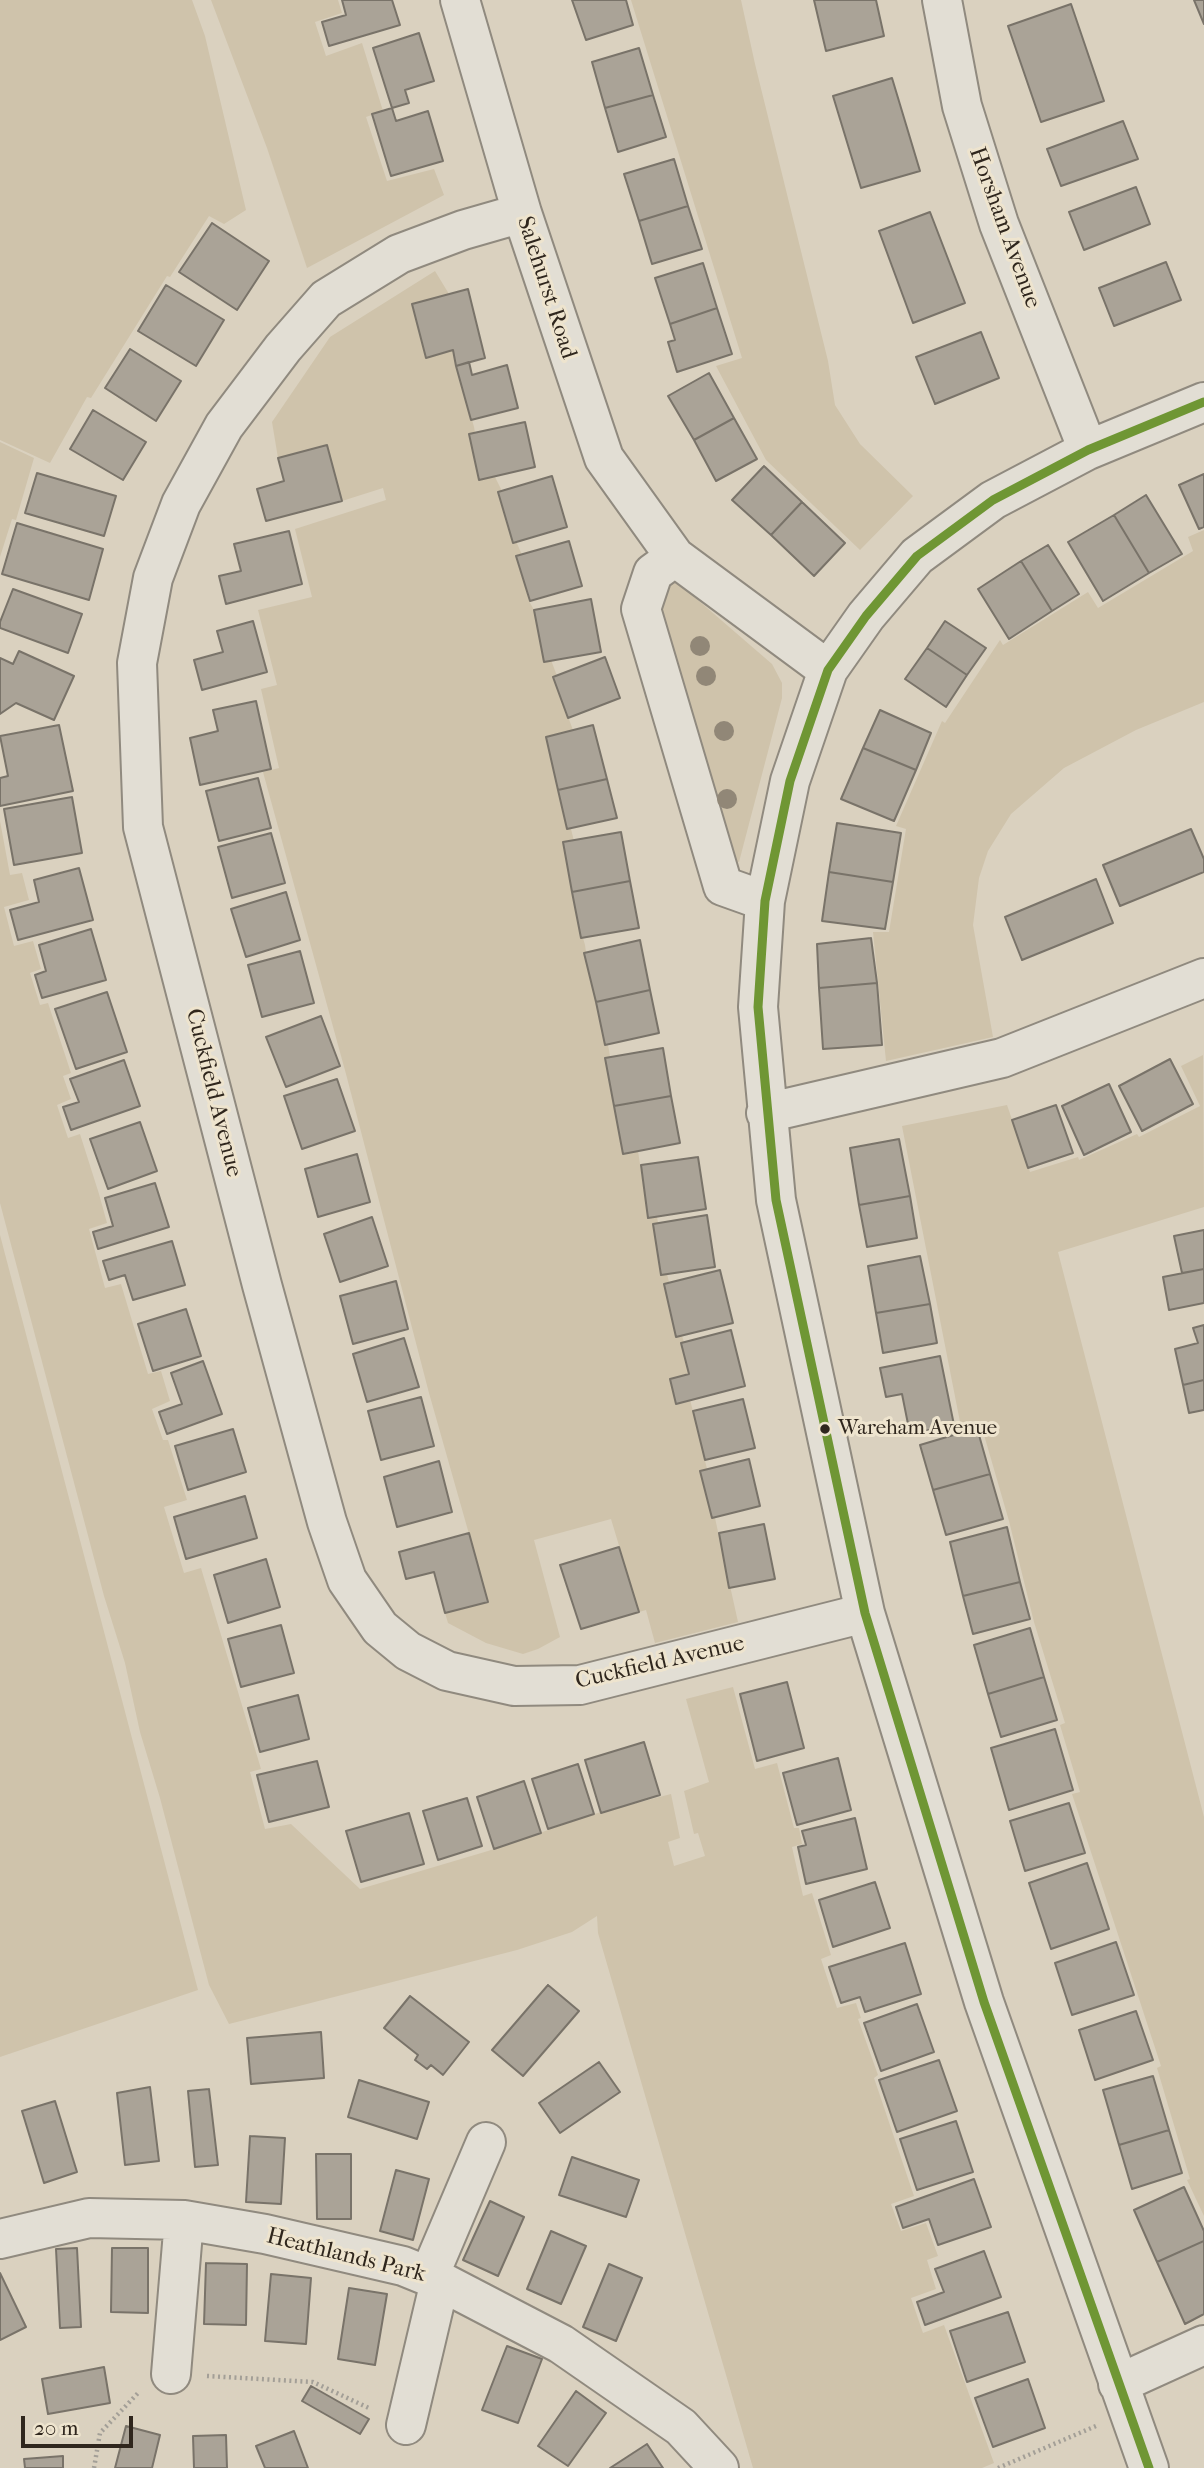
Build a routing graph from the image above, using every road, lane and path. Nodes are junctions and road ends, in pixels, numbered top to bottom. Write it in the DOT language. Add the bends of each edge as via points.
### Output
graph roads {
  1 [pos="460,0"];
  2 [pos="942,0"];
  3 [pos="522,213"];
  4 [pos="1204,402"];
  5 [pos="1088,450"];
  6 [pos="674,556"];
  7 [pos="828,670"];
  8 [pos="765,901"];
  9 [pos="1204,978"];
  10 [pos="766,1113"];
  11 [pos="865,1613"];
  12 [pos="486,2142"];
  13 [pos="184,2220"];
  14 [pos="0,2239"];
  15 [pos="435,2279"];
  16 [pos="1204,2346"];
  17 [pos="171,2374"];
  18 [pos="1123,2398"];
  19 [pos="406,2426"];
  20 [pos="94,2468"];
  21 [pos="719,2468"];
  22 [pos="998,2468"];
  23 [pos="1149,2468"];
  1 -- 3 [label="street, Salehurst Road"];
  2 -- 5 [label="street, Horsham Avenue" via="962,106 999,223"];
  3 -- 6 [label="street, Salehurst Road" via="604,458"];
  3 -- 11 [label="street, Cuckfield Avenue" via="399,254 326,299 223,426 181,504 153,578 137,663 143,827 313,1475 347,1580 380,1628 408,1651 447,1671 513,1686 580,1685"];
  4 -- 5 [label="street"];
  5 -- 7 [label="street" via="993,500 918,556 866,616"];
  6 -- 7 [label="street, Salehurst Road"];
  6 -- 8 [label="street" via="653,573 641,608 723,886"];
  7 -- 8 [label="street" via="789,781"];
  8 -- 10 [label="street" via="758,1007"];
  9 -- 10 [label="street" via="1002,1058"];
  10 -- 11 [label="street" via="776,1200"];
  11 -- 18 [label="street" via="984,2002"];
  12 -- 15 [label="street"];
  13 -- 14 [label="street, Heathlands Park" via="89,2218"];
  13 -- 15 [label="street, Heathlands Park" via="403,2266"];
  13 -- 17 [label="street"];
  15 -- 19 [label="street"];
  15 -- 21 [label="street, Heathlands Park" via="561,2344 681,2427"];
  16 -- 18 [label="street"];
  17 -- 19 [label="path" via="313,2382"];
  17 -- 20 [label="path" via="136,2393 100,2432"];
  18 -- 22 [label="path"];
  18 -- 23 [label="street"];
}
